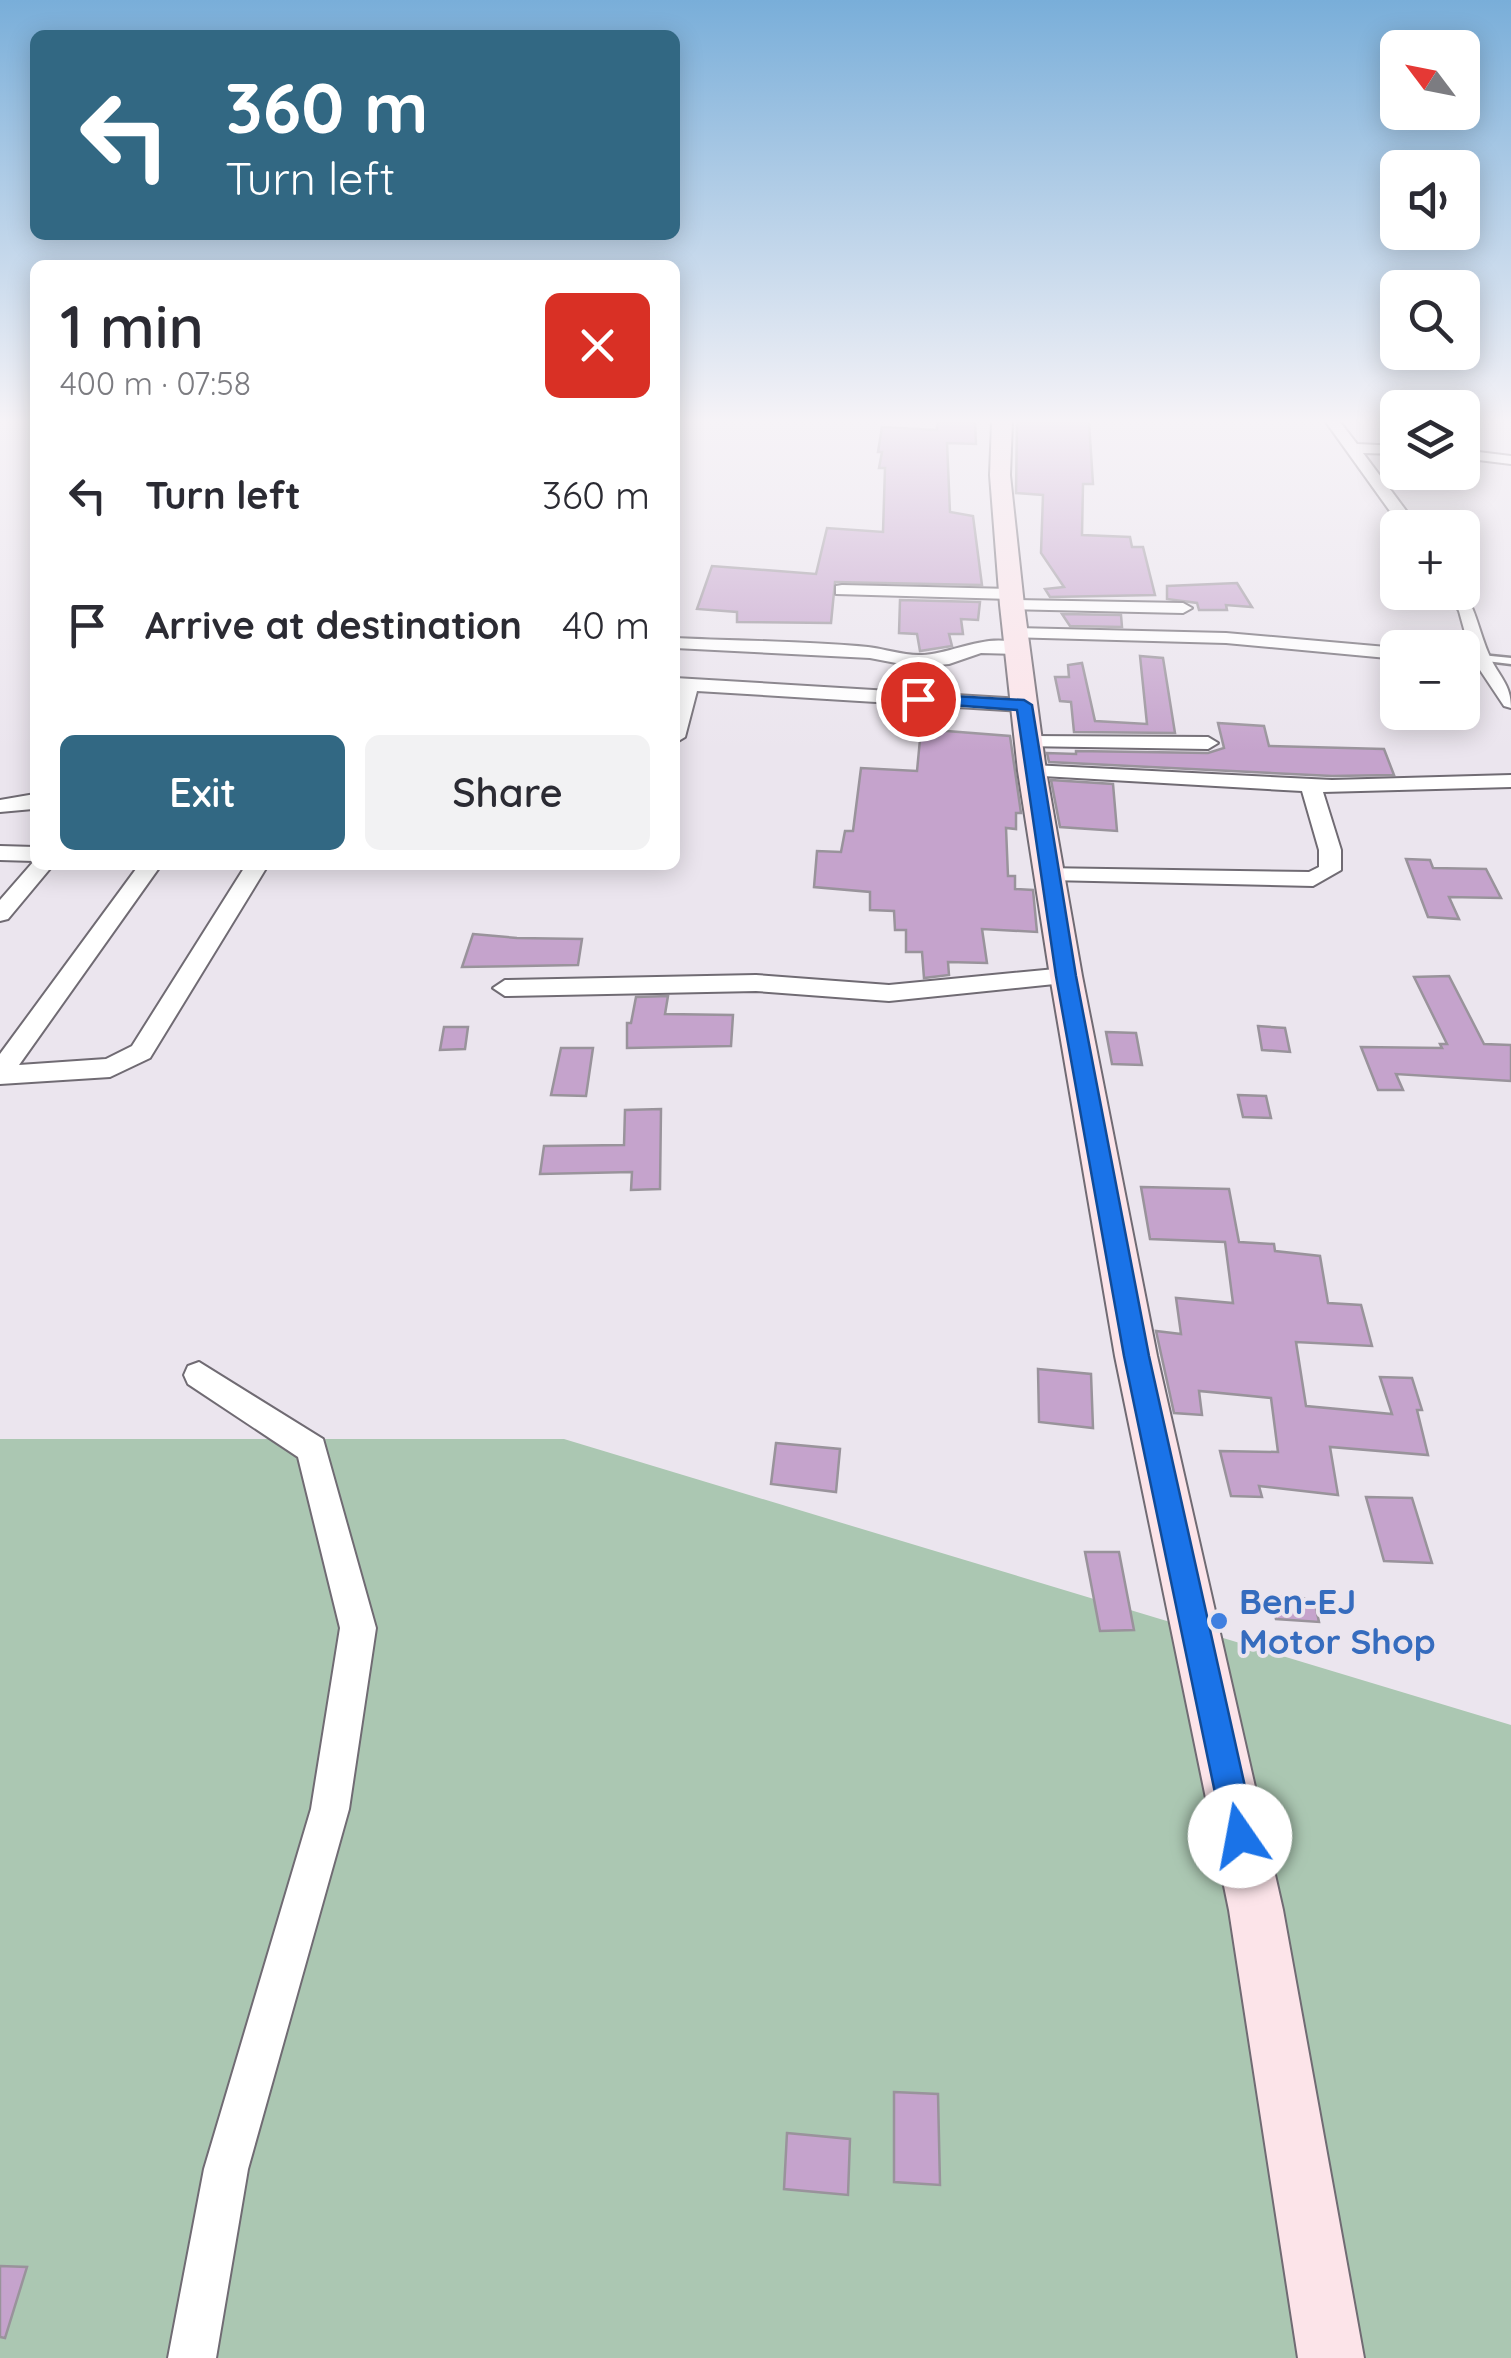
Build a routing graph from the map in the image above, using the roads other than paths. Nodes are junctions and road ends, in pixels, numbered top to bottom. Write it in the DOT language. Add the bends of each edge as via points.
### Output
graph roads {
  1 [pos="1005,532"];
  2 [pos="842,590"];
  3 [pos="1183,608"];
  4 [pos="1014,620"];
  5 [pos="680,643"];
  6 [pos="1380,652"];
  7 [pos="1480,658"];
  8 [pos="1511,661"];
  9 [pos="1480,666"];
  10 [pos="682,684"];
  11 [pos="1511,702"];
  12 [pos="1029,739"];
  13 [pos="1208,743"];
  14 [pos="1509,784"];
  15 [pos="1311,785"];
  16 [pos="30,803"];
  17 [pos="0,806"];
  18 [pos="0,853"];
  19 [pos="30,854"];
  20 [pos="38,870"];
  21 [pos="146,870"];
  22 [pos="255,870"];
  23 [pos="1049,874"];
  24 [pos="0,914"];
  25 [pos="1066,976"];
  26 [pos="505,988"];
  27 [pos="0,1074"];
  28 [pos="199,1375"];
  29 [pos="192,2358"];
  30 [pos="1331,2358"];
  1 -- 4 [label="street"];
  2 -- 4 [label="street"];
  3 -- 4 [label="street"];
  4 -- 5 [label="street" via="979,648 917,661"];
  4 -- 6 [label="street"];
  4 -- 12 [label="street"];
  7 -- 8 [label="lane"];
  9 -- 11 [label="street"];
  10 -- 12 [label="street"];
  12 -- 13 [label="street"];
  12 -- 15 [label="street"];
  12 -- 23 [label="street"];
  14 -- 15 [label="street"];
  15 -- 23 [label="street" via="1330,850 1330,870 1313,879"];
  16 -- 17 [label="street"];
  18 -- 19 [label="street"];
  20 -- 24 [label="street"];
  21 -- 27 [label="street"];
  22 -- 27 [label="street" via="141,1052 110,1068"];
  23 -- 25 [label="street"];
  25 -- 26 [label="street" via="889,992 756,983"];
  25 -- 30 [label="street" via="1136,1356 1256,1910"];
  28 -- 29 [label="street" via="312,1449 358,1628 330,1808 226,2169"];
}
